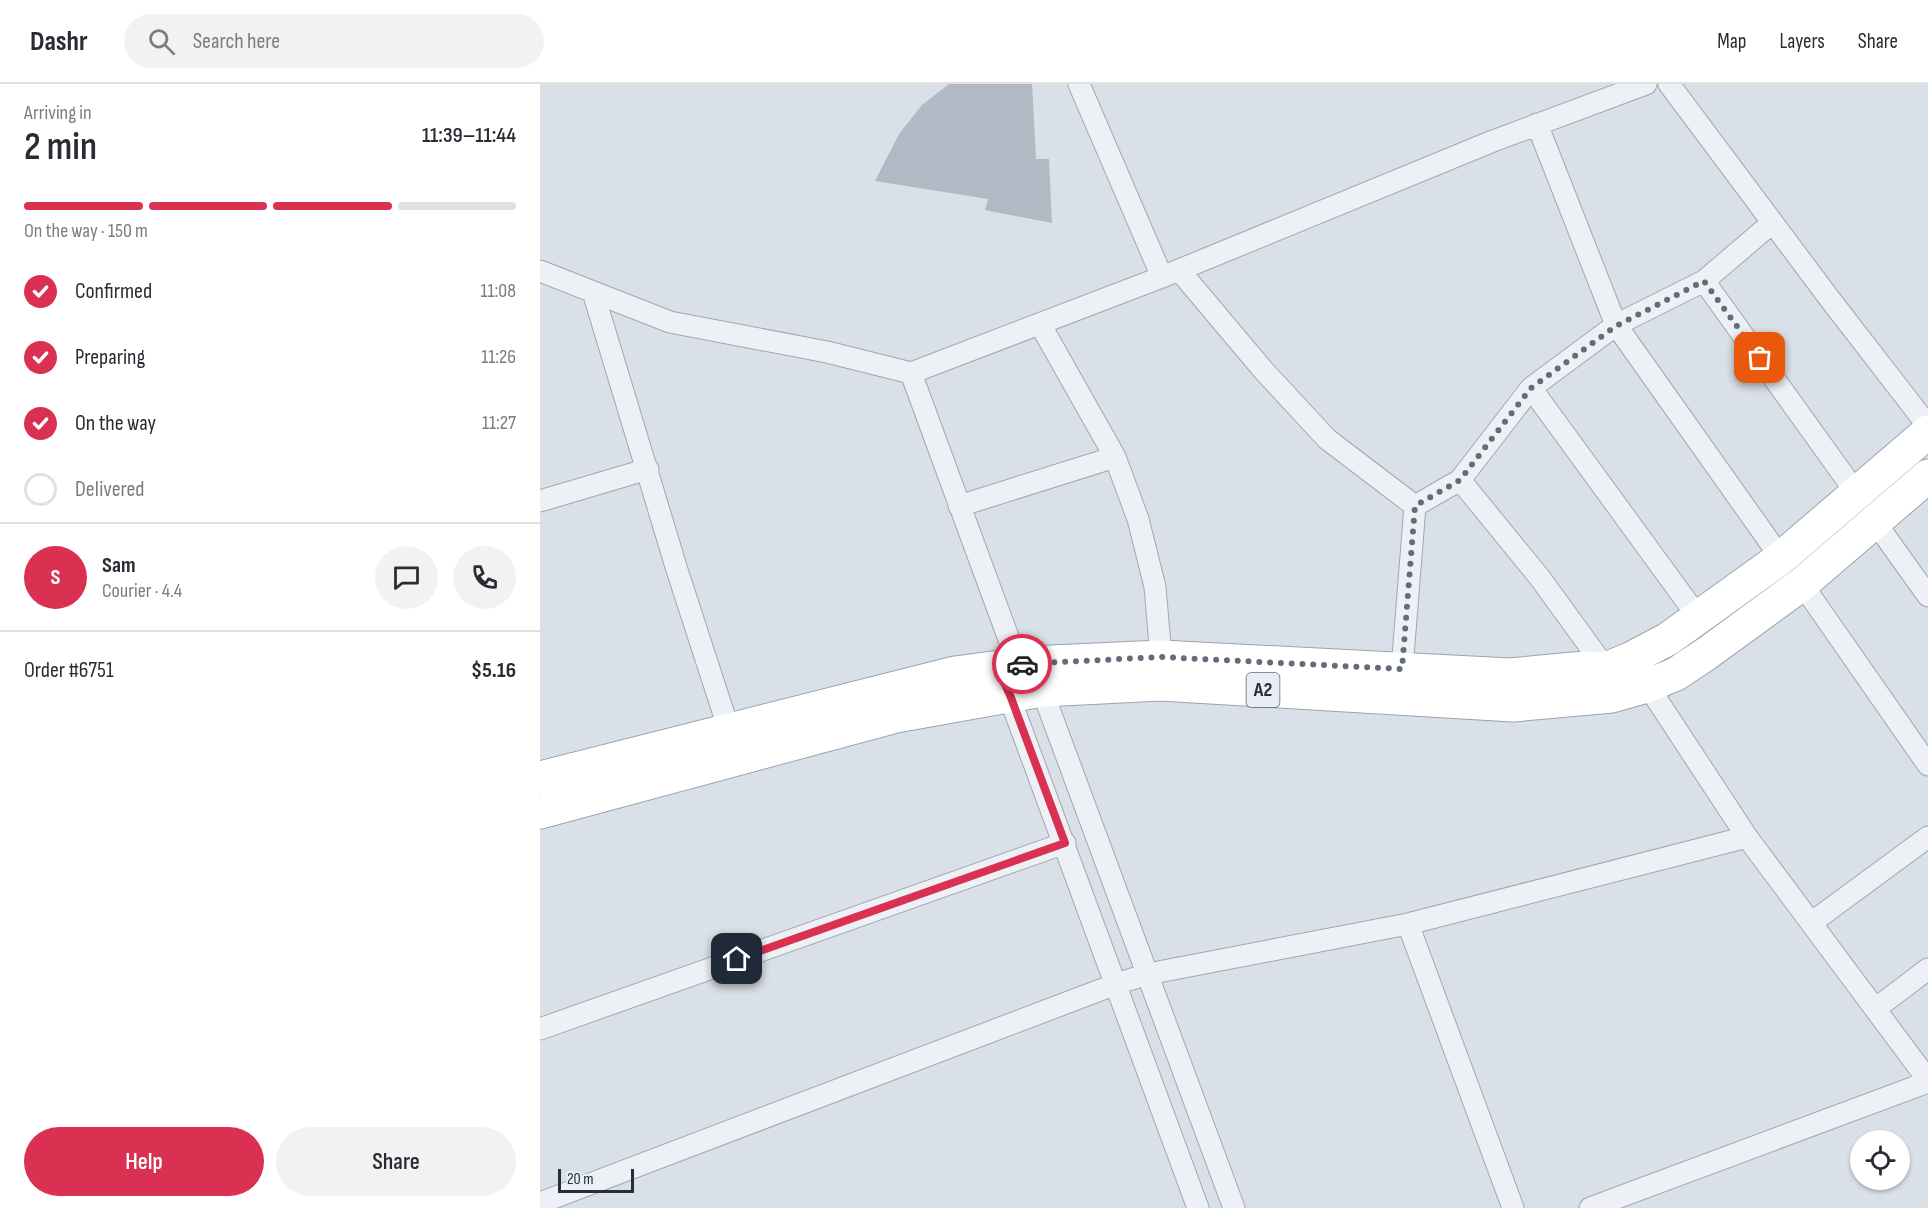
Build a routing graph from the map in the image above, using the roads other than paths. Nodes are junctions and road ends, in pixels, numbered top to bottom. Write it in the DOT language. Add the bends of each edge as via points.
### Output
graph roads {
  1 [pos="1079,84"];
  2 [pos="1646,84"];
  3 [pos="1669,84"];
  4 [pos="1537,124"];
  5 [pos="1772,223"];
  6 [pos="540,271"];
  7 [pos="1171,274"];
  8 [pos="1704,281"];
  9 [pos="593,292"];
  10 [pos="1040,324"];
  11 [pos="1616,326"];
  12 [pos="911,373"];
  13 [pos="1531,388"];
  14 [pos="1928,426"];
  15 [pos="1928,432"];
  16 [pos="1115,457"];
  17 [pos="648,469"];
  18 [pos="1928,476"];
  19 [pos="1460,480"];
  20 [pos="1857,494"];
  21 [pos="540,501"];
  22 [pos="958,506"];
  23 [pos="1415,506"];
  24 [pos="1875,522"];
  25 [pos="1781,558"];
  26 [pos="1802,584"];
  27 [pos="1928,596"];
  28 [pos="1698,617"];
  29 [pos="1161,657"];
  30 [pos="1619,663"];
  31 [pos="1402,669"];
  32 [pos="1018,672"];
  33 [pos="1647,686"];
  34 [pos="729,730"];
  35 [pos="1928,765"];
  36 [pos="540,778"];
  37 [pos="540,812"];
  38 [pos="1748,837"];
  39 [pos="1928,837"];
  40 [pos="1065,843"];
  41 [pos="1811,923"];
  42 [pos="1408,924"];
  43 [pos="1928,969"];
  44 [pos="1148,974"];
  45 [pos="1116,984"];
  46 [pos="1875,1009"];
  47 [pos="540,1029"];
  48 [pos="1928,1081"];
  49 [pos="540,1203"];
  50 [pos="1198,1208"];
  51 [pos="1234,1208"];
  52 [pos="1513,1208"];
  53 [pos="1590,1208"];
  1 -- 7 [label="street"];
  2 -- 4 [label="street"];
  3 -- 5 [label="street"];
  4 -- 7 [label="street"];
  4 -- 11 [label="street"];
  5 -- 8 [label="street"];
  5 -- 14 [label="street"];
  6 -- 9 [label="street"];
  7 -- 10 [label="street"];
  7 -- 23 [label="street" via="1327,440"];
  8 -- 11 [label="street"];
  8 -- 20 [label="street"];
  9 -- 12 [label="street" via="670,322 827,352"];
  9 -- 17 [label="street"];
  10 -- 12 [label="street"];
  10 -- 16 [label="street"];
  11 -- 13 [label="street"];
  11 -- 25 [label="street"];
  12 -- 22 [label="street"];
  13 -- 19 [label="street"];
  13 -- 28 [label="street"];
  15 -- 20 [label="main road, A2"];
  16 -- 22 [label="street"];
  16 -- 29 [label="street" via="1138,519 1155,587"];
  17 -- 21 [label="street"];
  17 -- 34 [label="street"];
  18 -- 24 [label="main road, A2"];
  19 -- 23 [label="street"];
  19 -- 30 [label="street" via="1540,578"];
  20 -- 25 [label="main road, A2"];
  22 -- 32 [label="street"];
  23 -- 31 [label="street"];
  24 -- 26 [label="main road, A2"];
  24 -- 27 [label="street"];
  25 -- 28 [label="main road, A2"];
  26 -- 33 [label="main road, A2" via="1676,674"];
  26 -- 35 [label="street"];
  28 -- 30 [label="main road, A2" via="1668,639"];
  29 -- 31 [label="main road, A2"];
  29 -- 32 [label="main road, A2"];
  30 -- 31 [label="main road, A2" via="1510,675"];
  30 -- 33 [label="street"];
  32 -- 33 [label="main road, A2" via="1513,705 1611,696"];
  32 -- 34 [label="main road, A2" via="955,673"];
  32 -- 37 [label="main road, A2" via="896,716"];
  32 -- 40 [label="street"];
  32 -- 44 [label="street"];
  33 -- 38 [label="street"];
  34 -- 36 [label="main road, A2"];
  38 -- 41 [label="street"];
  38 -- 42 [label="street"];
  39 -- 41 [label="street"];
  40 -- 45 [label="street"];
  40 -- 47 [label="street"];
  41 -- 46 [label="street"];
  42 -- 44 [label="street"];
  42 -- 52 [label="street"];
  43 -- 46 [label="street"];
  44 -- 45 [label="street"];
  44 -- 51 [label="street"];
  45 -- 49 [label="street"];
  45 -- 50 [label="street"];
  46 -- 48 [label="street"];
  48 -- 53 [label="street"];
}
